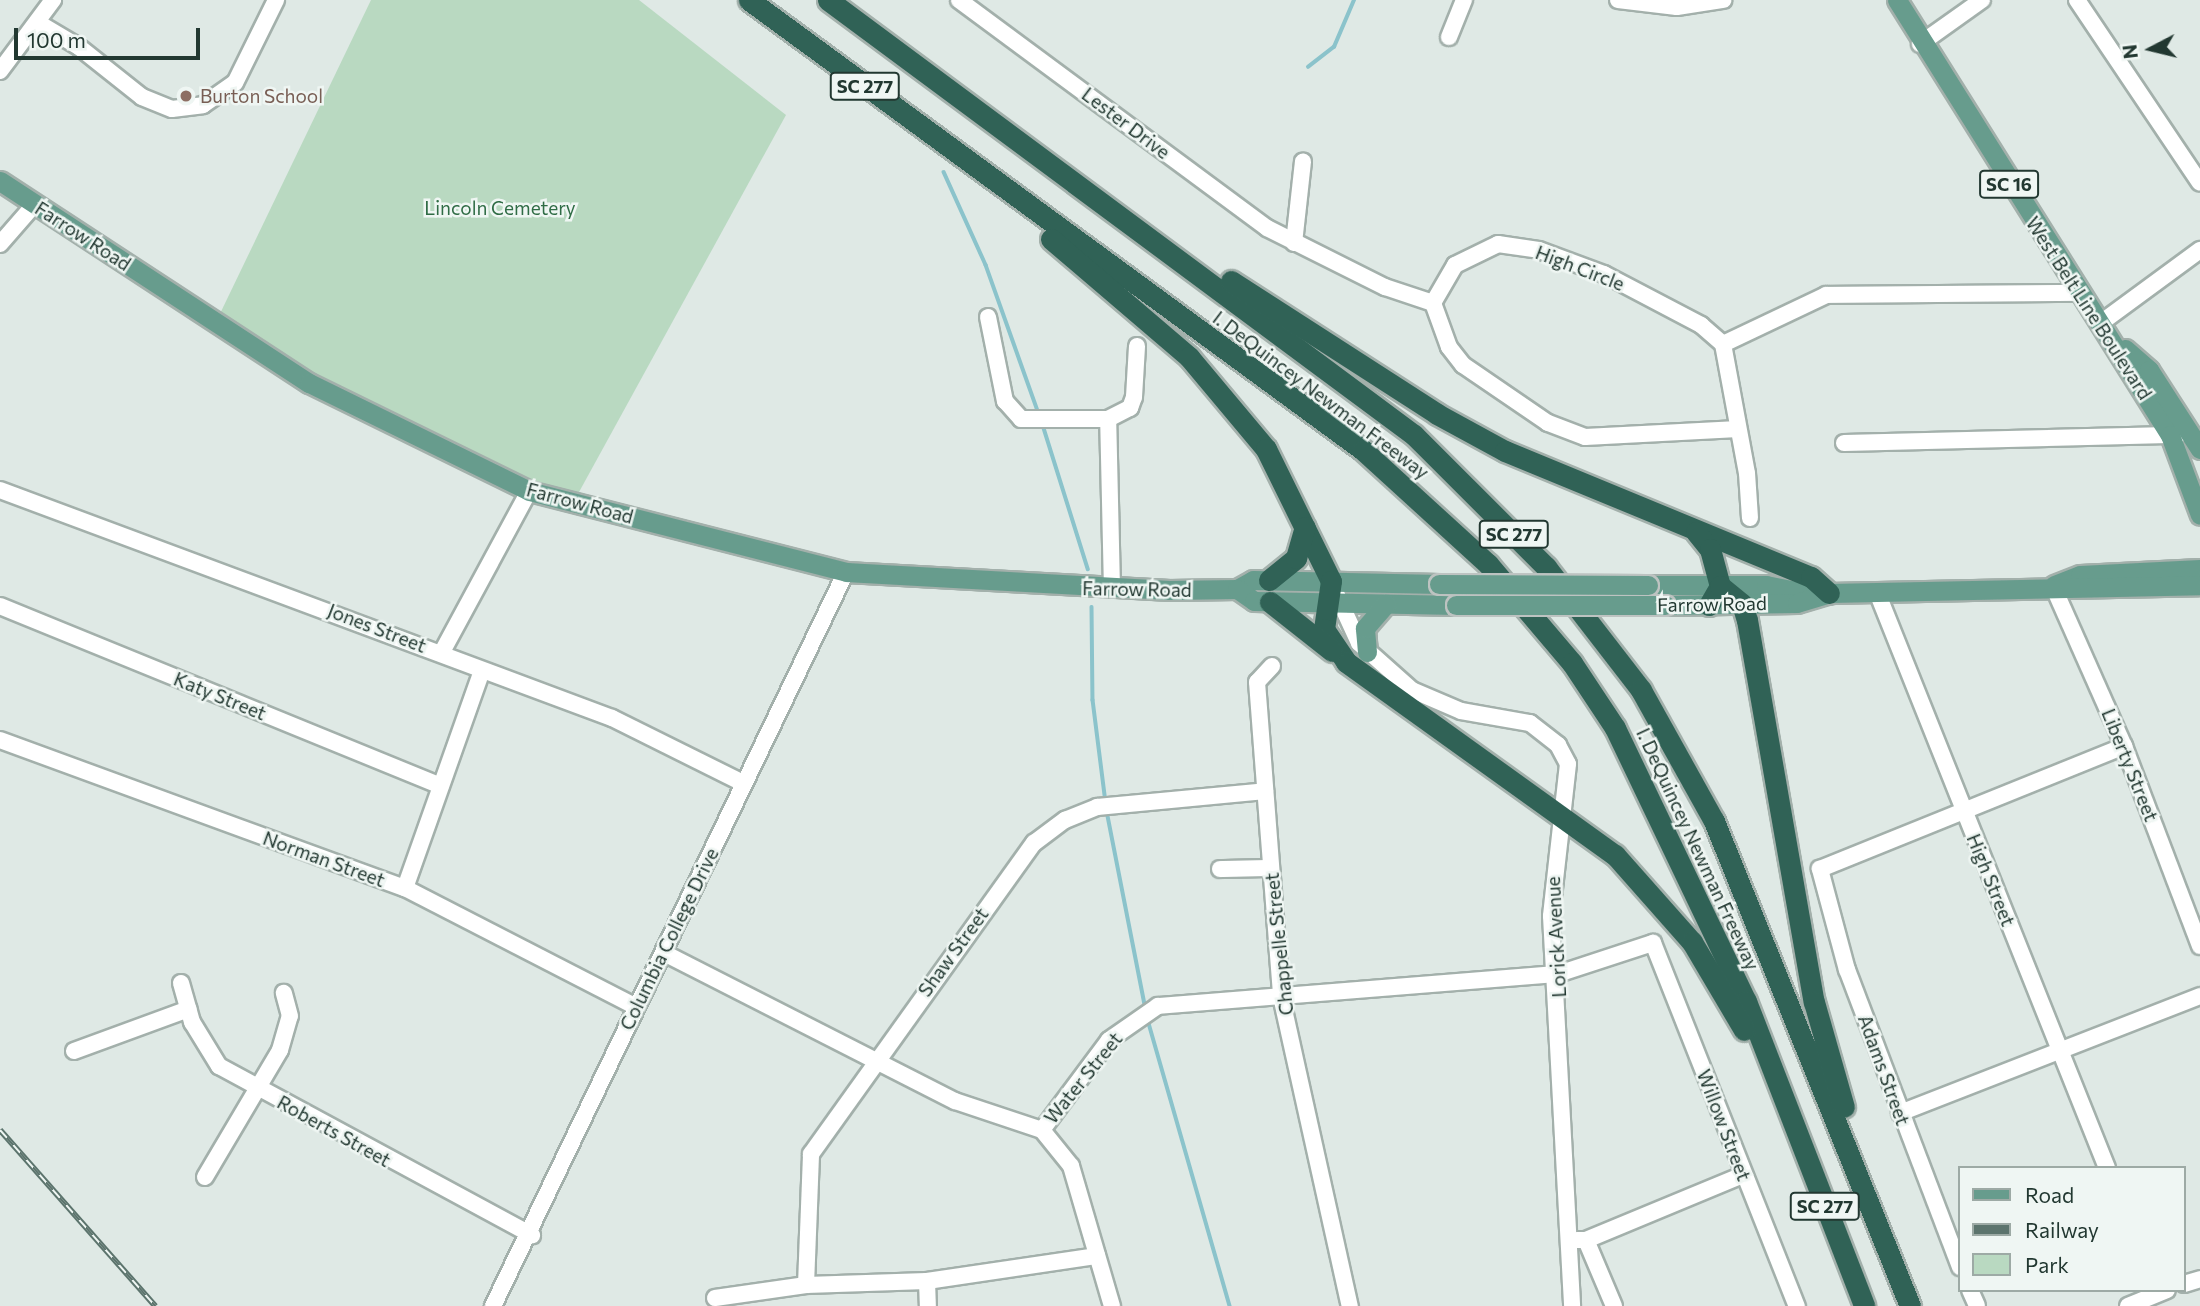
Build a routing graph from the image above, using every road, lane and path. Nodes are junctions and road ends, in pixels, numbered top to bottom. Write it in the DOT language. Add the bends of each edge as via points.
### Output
graph roads {
  1 [pos="54,0"];
  2 [pos="276,0"];
  3 [pos="748,0"];
  4 [pos="828,0"];
  5 [pos="959,0"];
  6 [pos="1464,0"];
  7 [pos="1618,0"];
  8 [pos="1723,0"];
  9 [pos="1897,0"];
  10 [pos="1982,0"];
  11 [pos="2077,0"];
  12 [pos="37,22"];
  13 [pos="1450,37"];
  14 [pos="1920,44"];
  15 [pos="0,71"];
  16 [pos="1038,154"];
  17 [pos="1303,161"];
  18 [pos="981,172"];
  19 [pos="0,181"];
  20 [pos="2200,183"];
  21 [pos="34,205"];
  22 [pos="1294,243"];
  23 [pos="0,244"];
  24 [pos="2200,250"];
  25 [pos="2079,293"];
  26 [pos="1433,303"];
  27 [pos="988,317"];
  28 [pos="2102,322"];
  29 [pos="2113,339"];
  30 [pos="1723,344"];
  31 [pos="1137,346"];
  32 [pos="1108,419"];
  33 [pos="1738,429"];
  34 [pos="2170,435"];
  35 [pos="2196,442"];
  36 [pos="1844,443"];
  37 [pos="2,489"];
  38 [pos="529,491"];
  39 [pos="2200,515"];
  40 [pos="1750,518"];
  41 [pos="1305,527"];
  42 [pos="1694,531"];
  43 [pos="2200,569"];
  44 [pos="846,572"];
  45 [pos="1269,580"];
  46 [pos="1331,581"];
  47 [pos="2200,585"];
  48 [pos="1720,586"];
  49 [pos="2053,586"];
  50 [pos="1112,589"];
  51 [pos="1237,589"];
  52 [pos="1877,592"];
  53 [pos="1820,593"];
  54 [pos="1270,602"];
  55 [pos="1333,603"];
  56 [pos="1386,604"];
  57 [pos="1742,604"];
  58 [pos="1709,605"];
  59 [pos="0,606"];
  60 [pos="442,652"];
  61 [pos="1367,652"];
  62 [pos="1346,662"];
  63 [pos="1272,666"];
  64 [pos="482,671"];
  65 [pos="0,740"];
  66 [pos="2124,746"];
  67 [pos="743,783"];
  68 [pos="441,786"];
  69 [pos="1265,791"];
  70 [pos="1965,814"];
  71 [pos="1562,817"];
  72 [pos="1271,868"];
  73 [pos="1220,869"];
  74 [pos="405,888"];
  75 [pos="1653,943"];
  76 [pos="2200,946"];
  77 [pos="666,954"];
  78 [pos="1558,974"];
  79 [pos="181,983"];
  80 [pos="284,993"];
  81 [pos="1281,996"];
  82 [pos="2200,996"];
  83 [pos="635,1006"];
  84 [pos="189,1009"];
  85 [pos="74,1051"];
  86 [pos="2060,1051"];
  87 [pos="873,1060"];
  88 [pos="259,1090"];
  89 [pos="1787,1106"];
  90 [pos="1899,1113"];
  91 [pos="1042,1130"];
  92 [pos="2106,1166"];
  93 [pos="1743,1175"];
  94 [pos="205,1177"];
  95 [pos="532,1235"];
  96 [pos="1569,1240"];
  97 [pos="1586,1240"];
  98 [pos="1097,1256"];
  99 [pos="1958,1262"];
  100 [pos="927,1281"];
  101 [pos="806,1285"];
  102 [pos="2161,1295"];
  103 [pos="715,1298"];
  104 [pos="1910,1304"];
  105 [pos="494,1306"];
  106 [pos="929,1306"];
  107 [pos="1112,1306"];
  108 [pos="1350,1306"];
  109 [pos="1572,1306"];
  110 [pos="1614,1306"];
  111 [pos="1797,1306"];
  112 [pos="1864,1306"];
  113 [pos="2128,1306"];
  1 -- 12 [label="street"];
  2 -- 12 [label="street" via="235,83 203,106 172,109 142,97 79,47"];
  3 -- 18 [label="highway, I. DeQuincey Newman Freeway / SC 277"];
  4 -- 16 [label="highway, I. DeQuincey Newman Freeway / SC 277"];
  5 -- 22 [label="street, Lester Drive"];
  6 -- 13 [label="street"];
  7 -- 8 [label="street" via="1677,7"];
  9 -- 14 [label="main road, West Belt Line Boulevard / SC 16"];
  10 -- 14 [label="street"];
  11 -- 20 [label="street"];
  12 -- 15 [label="street"];
  14 -- 25 [label="main road, West Belt Line Boulevard / SC 16"];
  16 -- 42 [label="highway" via="1101,189 1289,322 1437,414"];
  16 -- 104 [label="highway, I. DeQuincey Newman Freeway / SC 277" via="1414,435 1492,510 1599,631 1673,742 1714,821"];
  17 -- 22 [label="street"];
  18 -- 41 [label="highway" via="1222,391 1266,449"];
  18 -- 89 [label="highway, I. DeQuincey Newman Freeway / SC 277" via="1363,450 1496,574 1572,663 1615,728 1745,1001"];
  19 -- 21 [label="main road, Farrow Road"];
  21 -- 23 [label="street"];
  21 -- 38 [label="main road, Farrow Road" via="309,383"];
  22 -- 26 [label="street, Lester Drive"];
  24 -- 28 [label="street"];
  25 -- 28 [label="main road, West Belt Line Boulevard / SC 16"];
  25 -- 30 [label="street" via="1826,295"];
  26 -- 30 [label="street, High Circle" via="1455,265 1480,248 1538,250 1639,291"];
  26 -- 33 [label="street" via="1449,347 1464,365 1548,423 1585,437"];
  27 -- 32 [label="street" via="1005,401 1021,419"];
  28 -- 29 [label="main road, West Belt Line Boulevard / SC 16"];
  29 -- 34 [label="main road, West Belt Line Boulevard / SC 16"];
  29 -- 35 [label="main road, SC 16" via="2149,370"];
  30 -- 33 [label="street"];
  31 -- 32 [label="street" via="1134,397 1129,408"];
  32 -- 50 [label="street"];
  33 -- 40 [label="street"];
  34 -- 35 [label="street"];
  34 -- 36 [label="street"];
  34 -- 39 [label="main road, West Belt Line Boulevard / SC 16"];
  37 -- 60 [label="street, Jones Street"];
  38 -- 44 [label="main road, Farrow Road"];
  38 -- 60 [label="street"];
  41 -- 45 [label="highway" via="1296,558"];
  41 -- 46 [label="highway"];
  42 -- 48 [label="highway" via="1710,549"];
  42 -- 53 [label="highway" via="1811,578"];
  43 -- 49 [label="main road, Farrow Road" via="2080,575"];
  44 -- 50 [label="main road, Farrow Road"];
  44 -- 67 [label="street, Columbia College Drive"];
  45 -- 46 [label="main road, Farrow Road"];
  45 -- 51 [label="main road, Farrow Road"];
  46 -- 48 [label="main road, Farrow Road, bridge"];
  46 -- 55 [label="highway"];
  47 -- 49 [label="main road, Farrow Road"];
  48 -- 53 [label="main road, Farrow Road" via="1798,587"];
  48 -- 57 [label="highway"];
  48 -- 58 [label="highway"];
  49 -- 52 [label="main road, Farrow Road"];
  49 -- 66 [label="street, Liberty Street"];
  50 -- 51 [label="main road, Farrow Road"];
  51 -- 54 [label="main road, Farrow Road" via="1254,601"];
  52 -- 53 [label="main road, Farrow Road"];
  52 -- 70 [label="street, High Street"];
  53 -- 57 [label="main road, Farrow Road" via="1797,603"];
  54 -- 55 [label="main road, Farrow Road"];
  54 -- 62 [label="highway"];
  55 -- 56 [label="main road, Farrow Road"];
  55 -- 61 [label="street, Lorick Avenue"];
  55 -- 62 [label="highway" via="1324,629"];
  56 -- 58 [label="main road, Farrow Road, bridge"];
  56 -- 61 [label="main road" via="1365,628"];
  57 -- 58 [label="main road, Farrow Road"];
  57 -- 104 [label="highway" via="1814,1002"];
  59 -- 68 [label="street, Katy Street"];
  60 -- 64 [label="street, Jones Street"];
  61 -- 71 [label="street, Lorick Avenue" via="1440,704 1544,730 1571,778"];
  62 -- 71 [label="highway"];
  63 -- 69 [label="street, Chappelle Street" via="1257,682"];
  64 -- 67 [label="street, Jones Street" via="612,719"];
  64 -- 68 [label="street"];
  65 -- 74 [label="street, Norman Street"];
  66 -- 70 [label="street"];
  66 -- 76 [label="street, Liberty Street"];
  67 -- 77 [label="street, Columbia College Drive"];
  68 -- 74 [label="street"];
  69 -- 72 [label="street, Chappelle Street"];
  69 -- 87 [label="street, Shaw Street" via="1097,807 1065,820 1034,843"];
  70 -- 86 [label="street, High Street"];
  70 -- 90 [label="street, Adams Street" via="1820,869 1847,970"];
  71 -- 78 [label="street, Lorick Avenue" via="1551,872"];
  71 -- 89 [label="highway" via="1615,855 1665,907 1712,973"];
  72 -- 73 [label="street"];
  72 -- 81 [label="street, Chappelle Street"];
  74 -- 83 [label="street, Norman Street"];
  75 -- 78 [label="street, Water Street"];
  75 -- 93 [label="street, Willow Street"];
  77 -- 83 [label="street, Columbia College Drive"];
  77 -- 87 [label="street, Water Street"];
  78 -- 81 [label="street, Water Street"];
  78 -- 96 [label="street, Lorick Avenue"];
  79 -- 84 [label="street, Roberts Street"];
  80 -- 88 [label="street" via="290,1016"];
  81 -- 91 [label="street, Water Street" via="1158,1006 1135,1017 1109,1040"];
  81 -- 108 [label="street, Chappelle Street"];
  82 -- 86 [label="street"];
  83 -- 95 [label="street, Columbia College Drive"];
  84 -- 85 [label="street"];
  84 -- 88 [label="street, Roberts Street" via="219,1066"];
  86 -- 90 [label="street"];
  86 -- 92 [label="street, High Street"];
  87 -- 91 [label="street, Water Street" via="955,1101"];
  87 -- 101 [label="street, Shaw Street" via="811,1154"];
  88 -- 94 [label="street"];
  88 -- 95 [label="street, Roberts Street"];
  89 -- 112 [label="highway, I. DeQuincey Newman Freeway / SC 277"];
  90 -- 99 [label="street, Adams Street"];
  91 -- 98 [label="street" via="1071,1166"];
  93 -- 97 [label="street"];
  93 -- 111 [label="street, Willow Street"];
  95 -- 105 [label="street, Columbia College Drive"];
  96 -- 97 [label="street"];
  96 -- 109 [label="street, Lorick Avenue"];
  97 -- 110 [label="street"];
  98 -- 100 [label="street"];
  98 -- 107 [label="street"];
  100 -- 101 [label="street"];
  100 -- 106 [label="street"];
  101 -- 103 [label="street"];
  102 -- 113 [label="street"];
}
